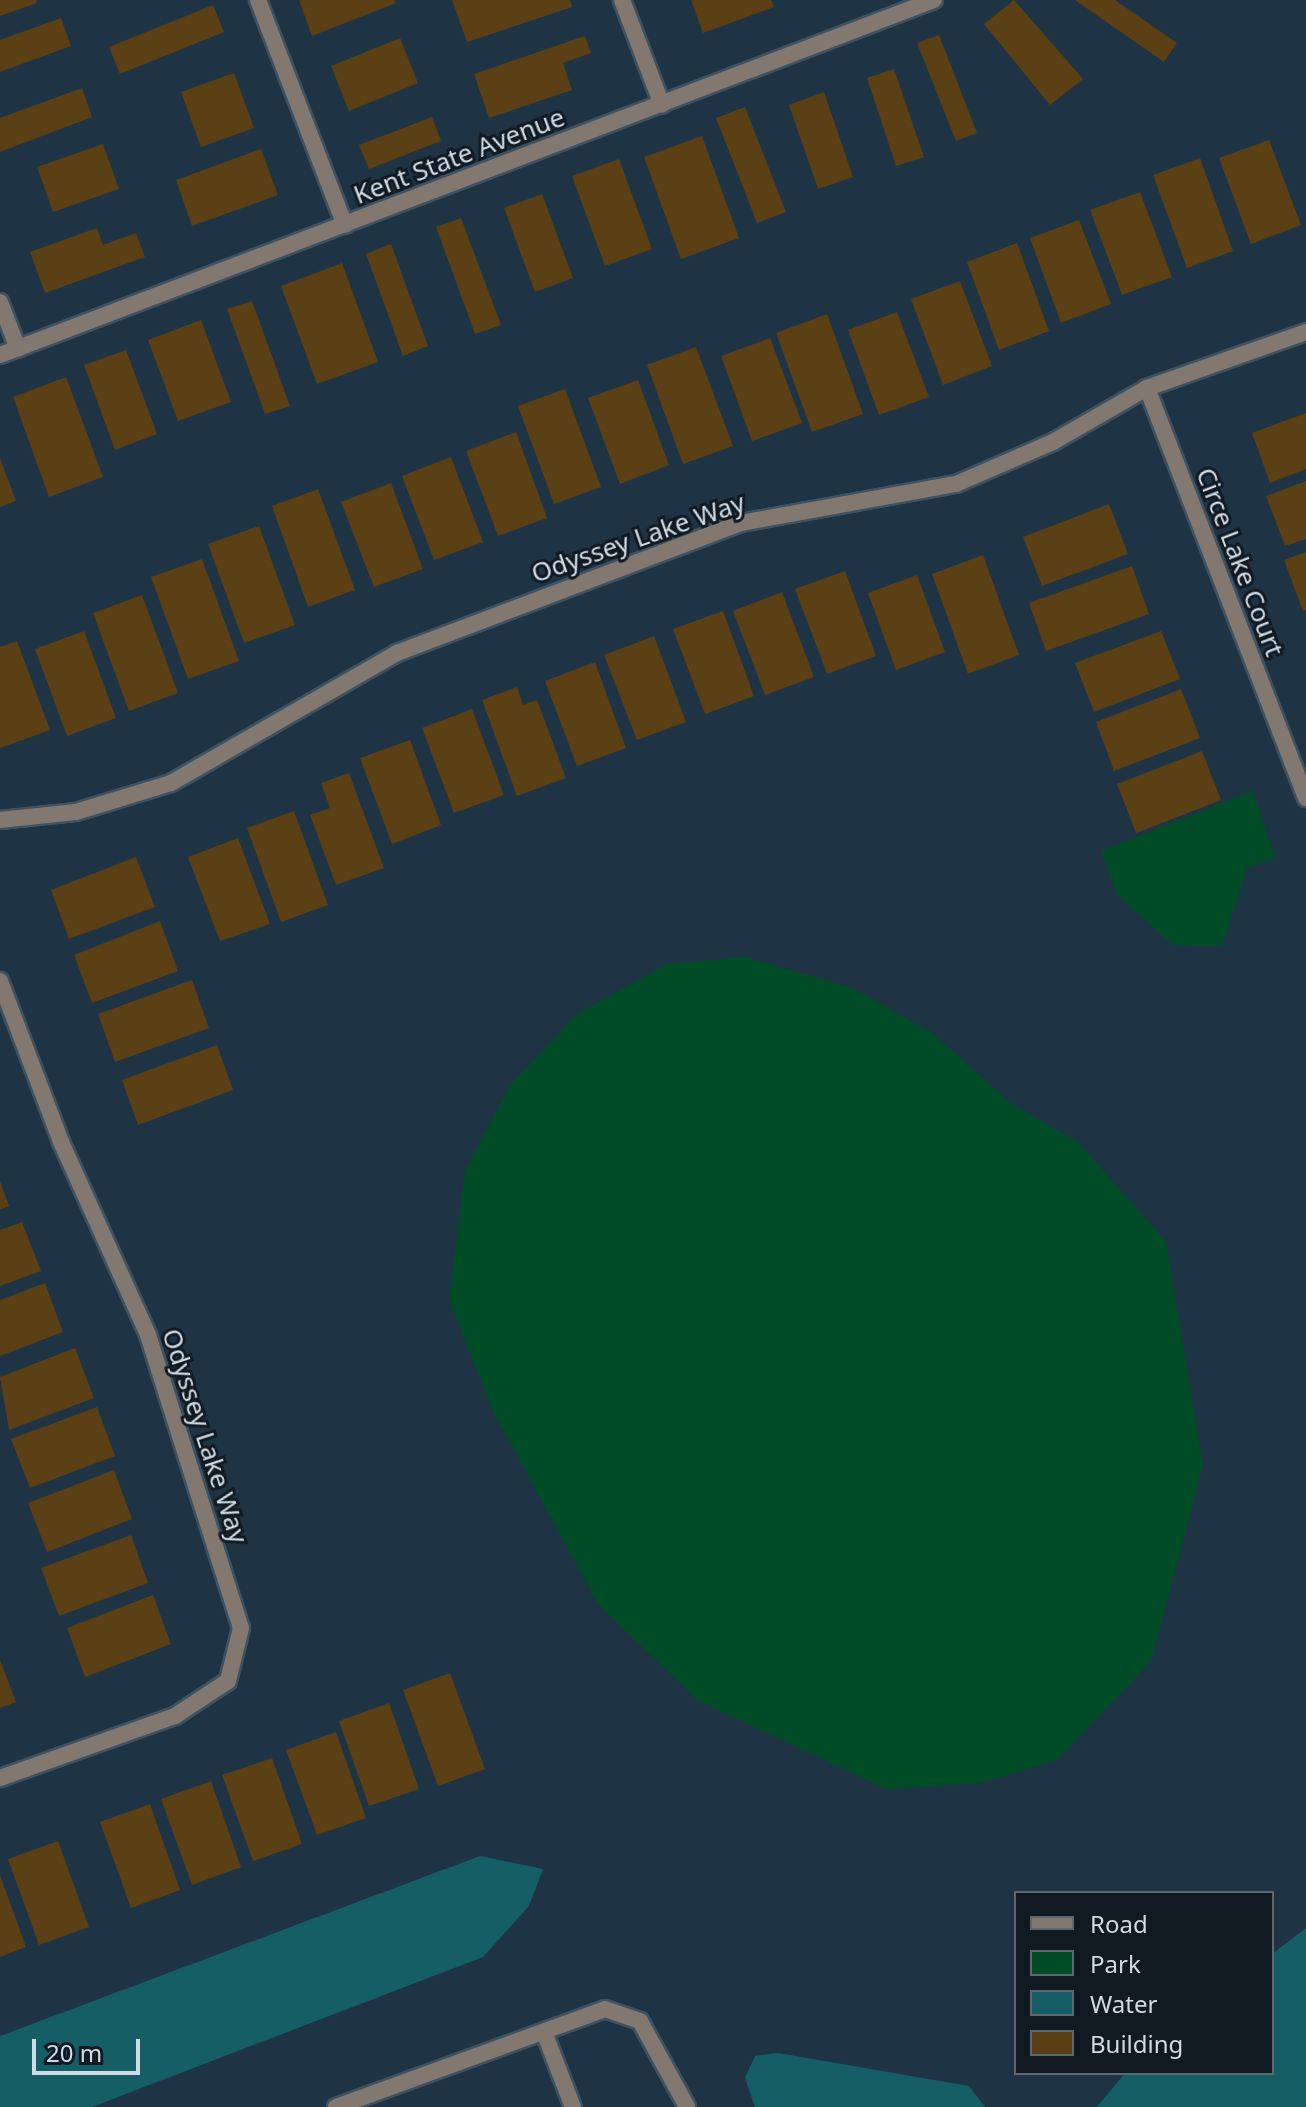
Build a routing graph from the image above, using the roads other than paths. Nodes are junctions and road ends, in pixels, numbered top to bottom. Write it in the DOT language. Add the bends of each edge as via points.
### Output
graph roads {
  1 [pos="258,0"];
  2 [pos="622,0"];
  3 [pos="934,0"];
  4 [pos="662,105"];
  5 [pos="345,225"];
  6 [pos="0,302"];
  7 [pos="1306,332"];
  8 [pos="18,349"];
  9 [pos="0,355"];
  10 [pos="1147,388"];
  11 [pos="1306,798"];
  12 [pos="0,820"];
  13 [pos="0,981"];
  14 [pos="0,1778"];
  15 [pos="544,2032"];
  16 [pos="336,2107"];
  17 [pos="573,2107"];
  18 [pos="687,2107"];
  1 -- 5 [label="street"];
  2 -- 4 [label="street"];
  3 -- 4 [label="street, Kent State Avenue"];
  4 -- 5 [label="street, Kent State Avenue"];
  5 -- 8 [label="street, Kent State Avenue"];
  6 -- 8 [label="street"];
  7 -- 10 [label="street, Odyssey Lake Way"];
  8 -- 9 [label="street, Kent State Avenue"];
  10 -- 11 [label="street, Circe Lake Court"];
  10 -- 12 [label="street, Odyssey Lake Way" via="1053,442 956,484 741,523 397,653 171,783 76,812"];
  13 -- 14 [label="street, Odyssey Lake Way" via="61,1142 148,1335 241,1628 228,1681 175,1716"];
  15 -- 16 [label="street"];
  15 -- 17 [label="street"];
  15 -- 18 [label="street" via="605,2009 640,2021"];
}
